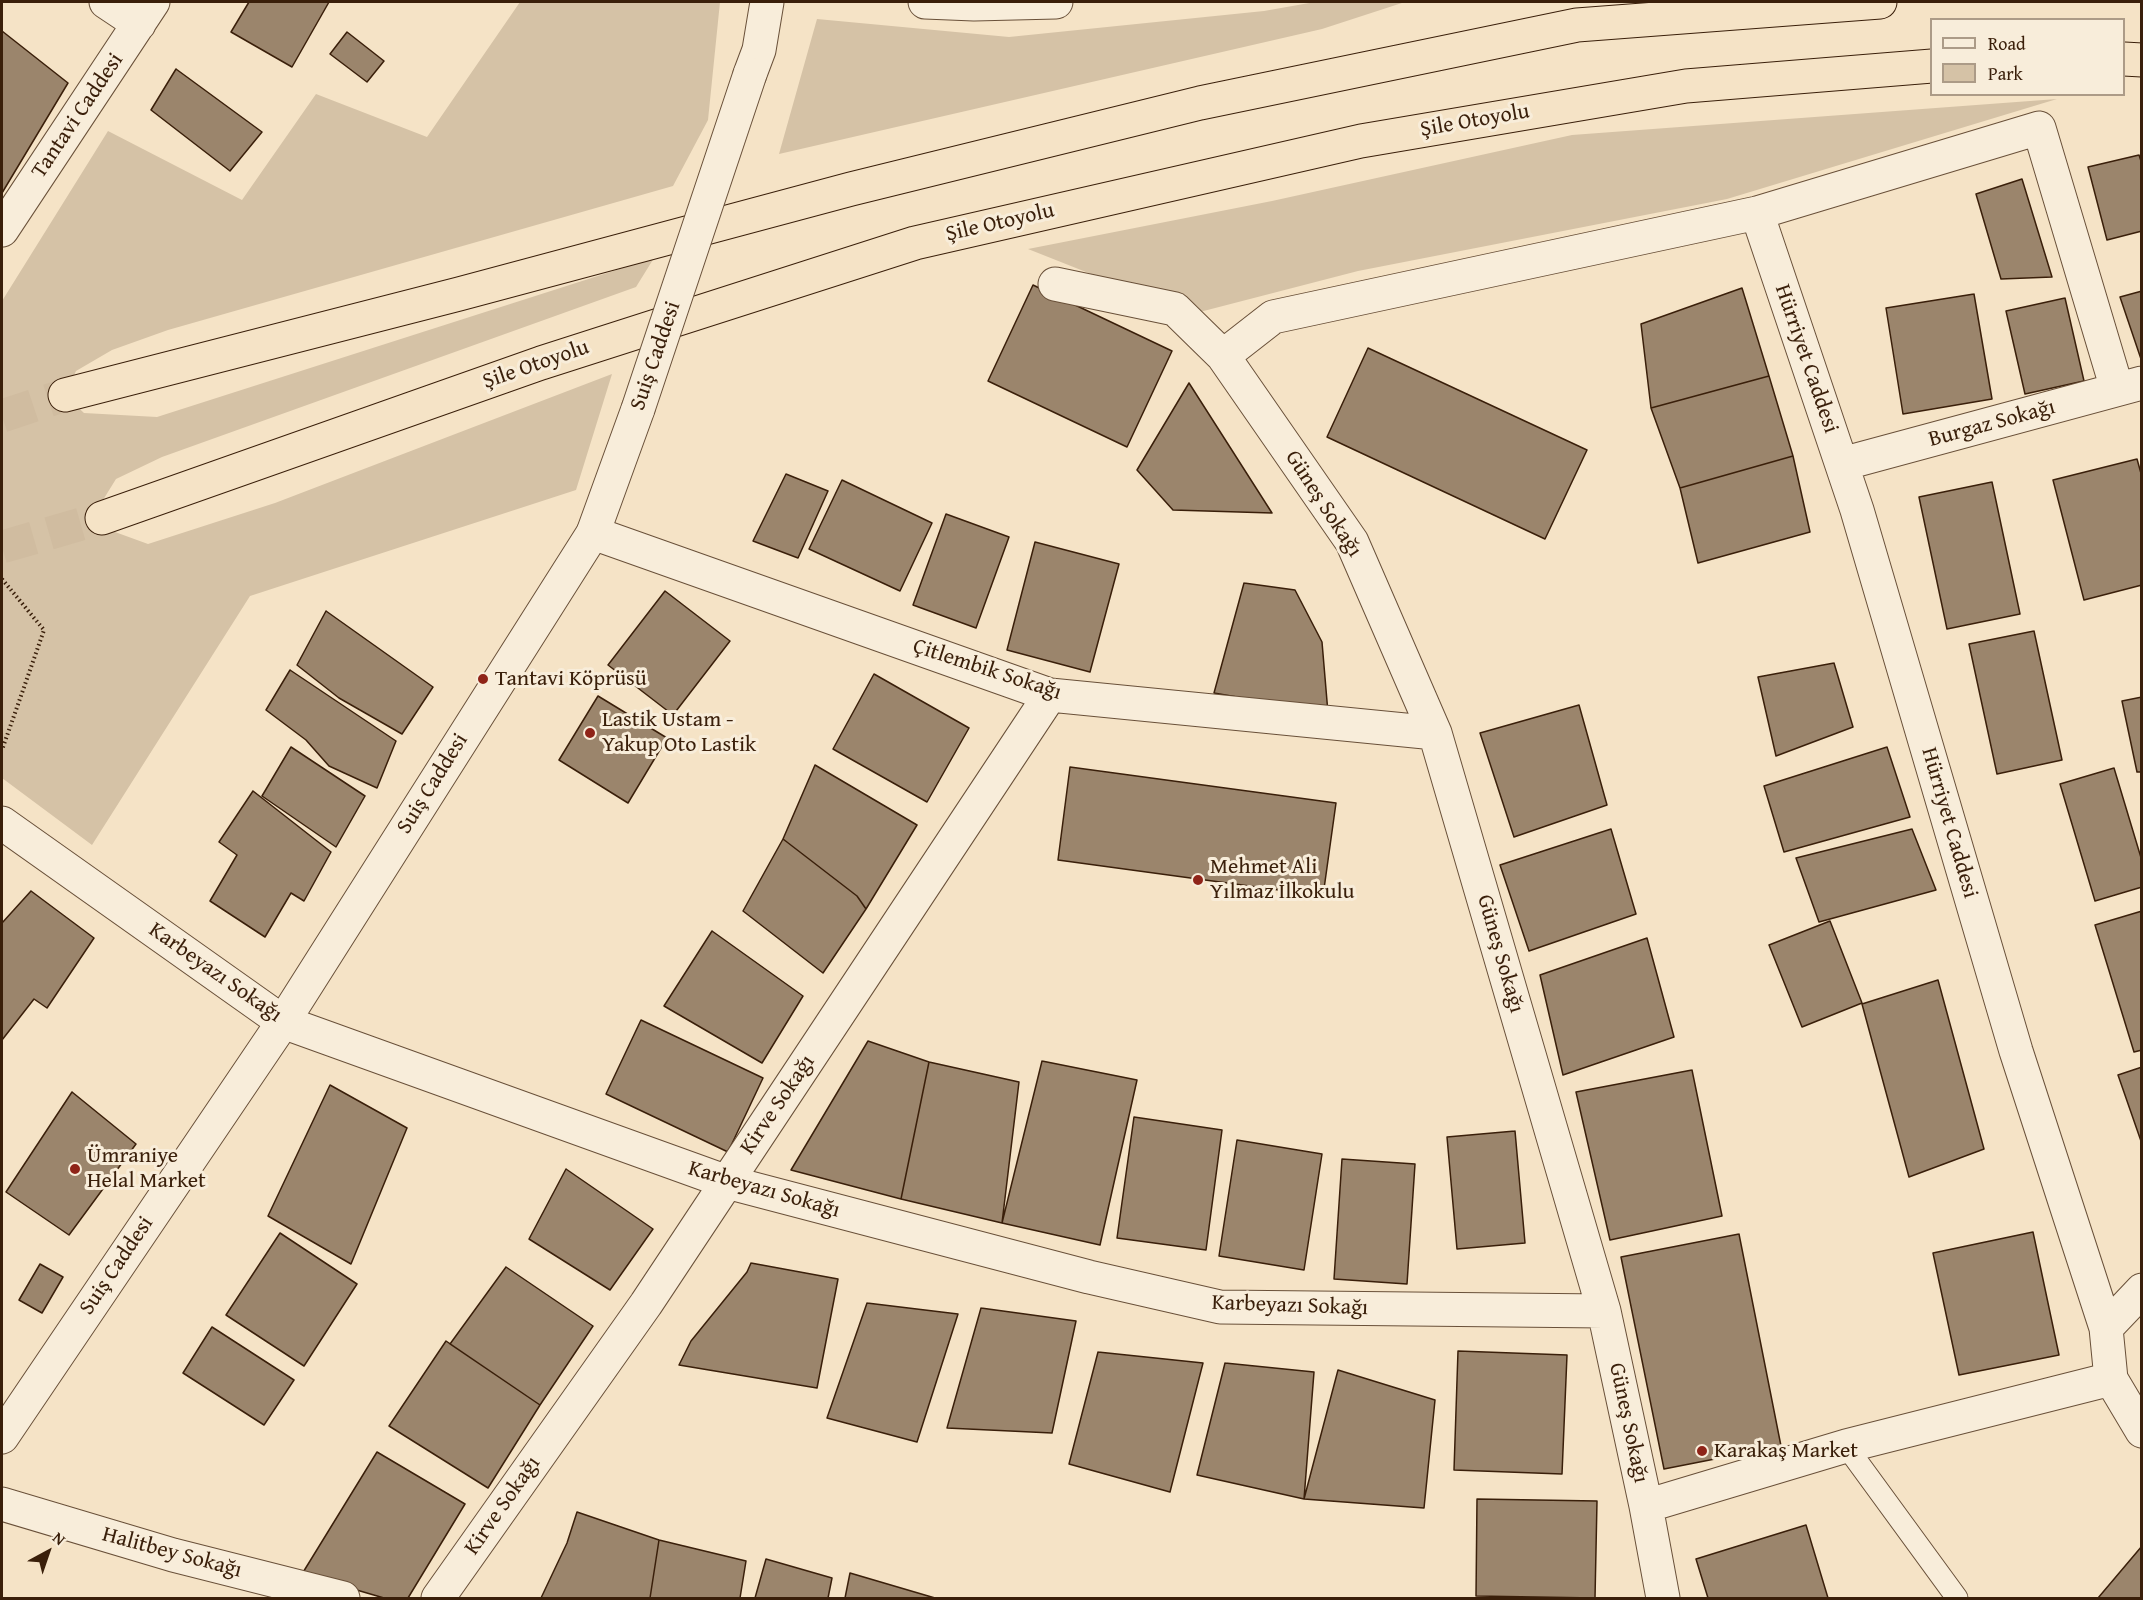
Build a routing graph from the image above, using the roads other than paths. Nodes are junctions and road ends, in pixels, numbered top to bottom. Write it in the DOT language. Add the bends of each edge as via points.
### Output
graph roads {
  1 [pos="106,2"];
  2 [pos="767,2"];
  3 [pos="925,2"];
  4 [pos="1056,2"];
  5 [pos="1702,2"];
  6 [pos="1880,2"];
  7 [pos="972,3"];
  8 [pos="146,13"];
  9 [pos="1577,25"];
  10 [pos="2125,59"];
  11 [pos="2142,60"];
  12 [pos="1930,66"];
  13 [pos="1757,213"];
  14 [pos="2,230"];
  15 [pos="1055,284"];
  16 [pos="1223,356"];
  17 [pos="2129,386"];
  18 [pos="65,395"];
  19 [pos="1842,464"];
  20 [pos="102,518"];
  21 [pos="593,533"];
  22 [pos="1050,695"];
  23 [pos="1435,733"];
  24 [pos="2,823"];
  25 [pos="283,1022"];
  26 [pos="727,1182"];
  27 [pos="2142,1290"];
  28 [pos="1604,1311"];
  29 [pos="2106,1328"];
  30 [pos="2111,1380"];
  31 [pos="2142,1431"];
  32 [pos="2,1437"];
  33 [pos="1846,1446"];
  34 [pos="2,1504"];
  35 [pos="1646,1506"];
  36 [pos="343,1599"];
  37 [pos="438,1599"];
  38 [pos="1663,1599"];
  39 [pos="1957,1599"];
  1 -- 8 [label="street"];
  2 -- 21 [label="street, Suiş Caddesi, bridge" via="759,50"];
  3 -- 7 [label="street"];
  4 -- 7 [label="street"];
  5 -- 9 [label="highway"];
  6 -- 9 [label="highway"];
  8 -- 14 [label="street, Tantavi Caddesi"];
  9 -- 18 [label="highway" via="1200,103 863,186"];
  10 -- 11 [label="highway"];
  12 -- 20 [label="highway, Şile Otoyolu" via="1686,86 1361,141 915,243 541,363"];
  13 -- 16 [label="street" via="1273,317"];
  13 -- 17 [label="street" via="2039,128"];
  13 -- 19 [label="street, Hürriyet Caddesi"];
  15 -- 16 [label="street, Güneş Sokağı" via="1175,309"];
  16 -- 23 [label="street, Güneş Sokağı" via="1352,542"];
  17 -- 19 [label="street, Burgaz Sokağı"];
  19 -- 29 [label="street, Hürriyet Caddesi" via="2016,1052"];
  21 -- 22 [label="street, Çitlembik Sokağı"];
  21 -- 25 [label="street, Suiş Caddesi"];
  22 -- 23 [label="street, Çitlembik Sokağı"];
  22 -- 26 [label="street, Kirve Sokağı"];
  23 -- 28 [label="street, Güneş Sokağı"];
  24 -- 25 [label="street, Karbeyazı Sokağı"];
  25 -- 26 [label="street, Karbeyazı Sokağı"];
  25 -- 32 [label="street, Suiş Caddesi"];
  26 -- 28 [label="street, Karbeyazı Sokağı" via="1089,1277 1220,1307"];
  26 -- 37 [label="street, Kirve Sokağı"];
  27 -- 29 [label="street"];
  28 -- 35 [label="street, Güneş Sokağı"];
  29 -- 30 [label="street, Hürriyet Caddesi"];
  30 -- 31 [label="street, Hürriyet Caddesi"];
  30 -- 33 [label="street"];
  33 -- 35 [label="street"];
  33 -- 39 [label="lane"];
  34 -- 36 [label="street, Halitbey Sokağı" via="173,1555"];
  35 -- 38 [label="street, Güneş Sokağı"];
}
